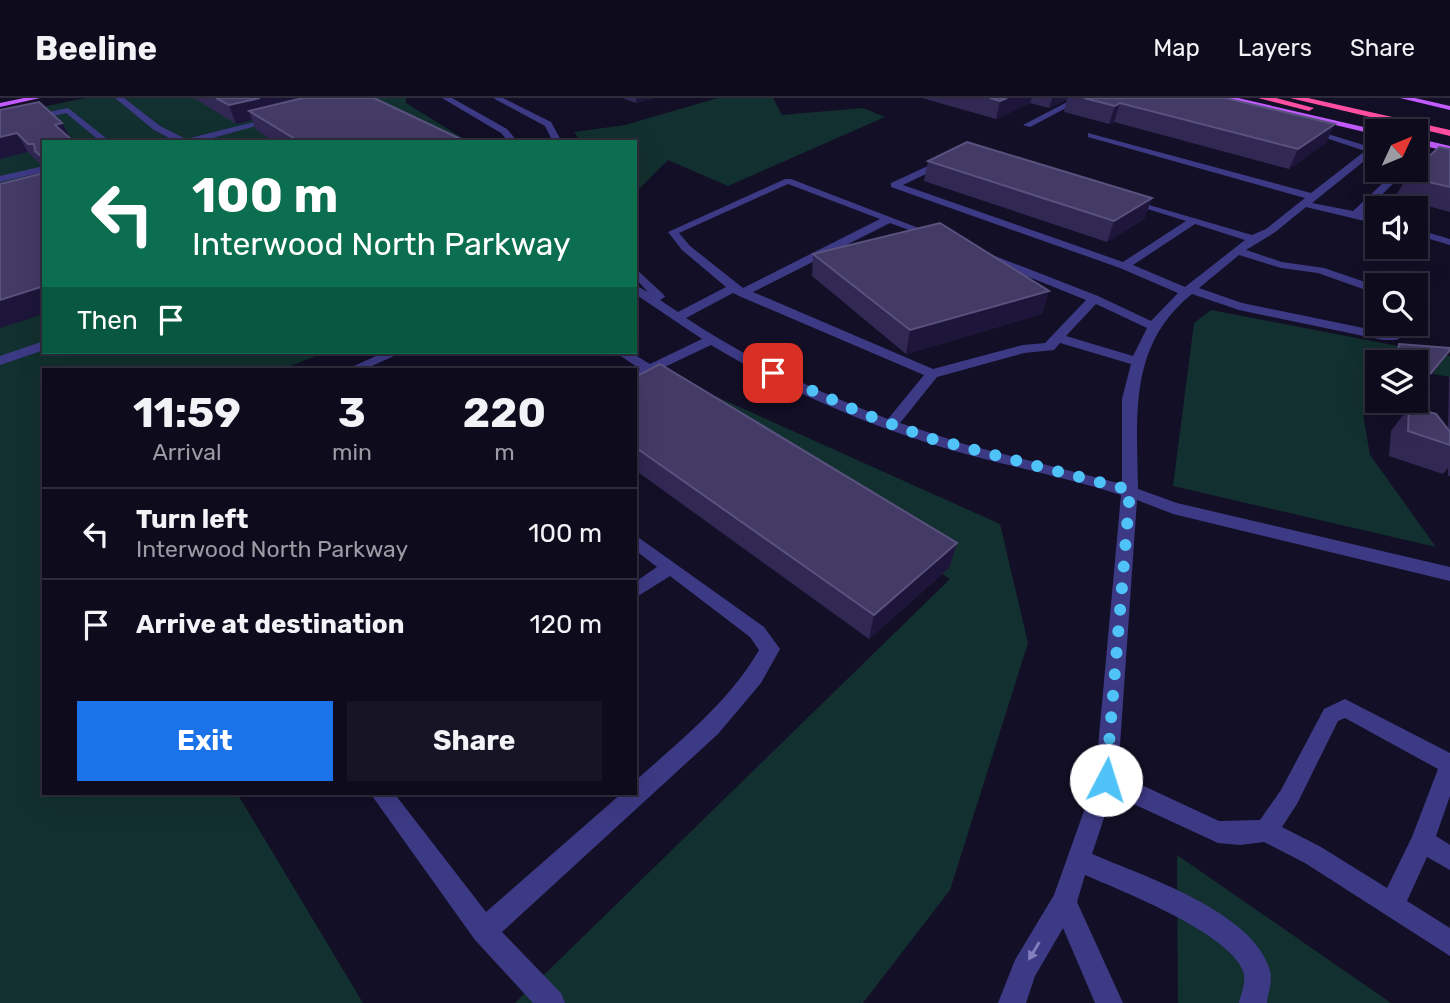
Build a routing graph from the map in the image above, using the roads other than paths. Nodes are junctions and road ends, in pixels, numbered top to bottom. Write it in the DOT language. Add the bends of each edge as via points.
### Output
graph roads {
  1 [pos="36,98"];
  2 [pos="119,98"];
  3 [pos="446,98"];
  4 [pos="497,98"];
  5 [pos="1081,98"];
  6 [pos="1227,98"];
  7 [pos="1263,98"];
  8 [pos="1295,98"];
  9 [pos="1347,98"];
  10 [pos="1404,98"];
  11 [pos="55,101"];
  12 [pos="1060,101"];
  13 [pos="1071,104"];
  14 [pos="1376,104"];
  15 [pos="0,105"];
  16 [pos="1450,108"];
  17 [pos="68,110"];
  18 [pos="530,114"];
  19 [pos="292,116"];
  20 [pos="517,117"];
  21 [pos="1365,120"];
  22 [pos="504,121"];
  23 [pos="492,124"];
  24 [pos="0,125"];
  25 [pos="1027,125"];
  26 [pos="1302,127"];
  27 [pos="1365,129"];
  28 [pos="1428,133"];
  29 [pos="1091,135"];
  30 [pos="1450,136"];
  31 [pos="105,140"];
  32 [pos="181,140"];
  33 [pos="193,140"];
  34 [pos="512,140"];
  35 [pos="557,140"];
  36 [pos="1428,144"];
  37 [pos="1365,146"];
  38 [pos="1450,149"];
  39 [pos="957,156"];
  40 [pos="1365,157"];
  41 [pos="1428,160"];
  42 [pos="1450,163"];
  43 [pos="42,170"];
  44 [pos="0,180"];
  45 [pos="1389,182"];
  46 [pos="1116,196"];
  47 [pos="1308,201"];
  48 [pos="1355,215"];
  49 [pos="1365,218"];
  50 [pos="889,219"];
  51 [pos="1193,221"];
  52 [pos="1428,236"];
  53 [pos="1253,239"];
  54 [pos="1450,242"];
  55 [pos="953,243"];
  56 [pos="1237,251"];
  57 [pos="979,254"];
  58 [pos="1124,267"];
  59 [pos="637,273"];
  60 [pos="1365,286"];
  61 [pos="637,290"];
  62 [pos="1188,290"];
  63 [pos="738,291"];
  64 [pos="1094,299"];
  65 [pos="678,317"];
  66 [pos="1154,327"];
  67 [pos="1365,332"];
  68 [pos="1058,338"];
  69 [pos="713,340"];
  70 [pos="42,346"];
  71 [pos="391,354"];
  72 [pos="624,354"];
  73 [pos="0,361"];
  74 [pos="1138,362"];
  75 [pos="356,368"];
  76 [pos="650,370"];
  77 [pos="932,374"];
  78 [pos="637,376"];
  79 [pos="891,424"];
  80 [pos="1130,490"];
  81 [pos="637,542"];
  82 [pos="670,567"];
  83 [pos="1450,574"];
  84 [pos="637,590"];
  85 [pos="1450,765"];
  86 [pos="1106,780"];
  87 [pos="637,794"];
  88 [pos="382,795"];
  89 [pos="635,795"];
  90 [pos="1266,831"];
  91 [pos="1422,841"];
  92 [pos="1450,858"];
  93 [pos="1078,860"];
  94 [pos="1064,902"];
  95 [pos="1392,906"];
  96 [pos="484,931"];
  97 [pos="1450,943"];
  98 [pos="551,1003"];
  99 [pos="1012,1003"];
  100 [pos="1109,1003"];
  101 [pos="1253,1003"];
  1 -- 15 [label="main road"];
  2 -- 32 [label="street"];
  3 -- 23 [label="street"];
  4 -- 18 [label="street"];
  5 -- 13 [label="street"];
  6 -- 27 [label="main road"];
  7 -- 21 [label="highway"];
  8 -- 30 [label="highway"];
  9 -- 14 [label="highway"];
  10 -- 16 [label="main road"];
  11 -- 17 [label="street"];
  12 -- 13 [label="street"];
  13 -- 25 [label="street"];
  17 -- 24 [label="street"];
  17 -- 31 [label="street"];
  18 -- 20 [label="street"];
  18 -- 35 [label="street" via="548,124"];
  19 -- 33 [label="street"];
  22 -- 23 [label="street"];
  23 -- 34 [label="street"];
  26 -- 37 [label="street"];
  28 -- 30 [label="highway"];
  29 -- 47 [label="street"];
  36 -- 38 [label="main road"];
  39 -- 58 [label="street" via="894,185"];
  40 -- 47 [label="street"];
  41 -- 42 [label="street"];
  43 -- 44 [label="street"];
  45 -- 48 [label="street"];
  46 -- 51 [label="street"];
  47 -- 48 [label="street"];
  47 -- 53 [label="street"];
  48 -- 49 [label="street"];
  50 -- 55 [label="street"];
  50 -- 63 [label="street"];
  50 -- 63 [label="street" via="789,181 673,232"];
  51 -- 53 [label="street"];
  51 -- 58 [label="street"];
  52 -- 54 [label="street"];
  53 -- 56 [label="street"];
  56 -- 60 [label="street" via="1281,265 1321,270"];
  56 -- 62 [label="street"];
  57 -- 64 [label="street"];
  58 -- 62 [label="street"];
  59 -- 65 [label="street"];
  61 -- 65 [label="street"];
  62 -- 66 [label="street"];
  62 -- 67 [label="street" via="1239,306"];
  63 -- 65 [label="street"];
  63 -- 77 [label="street"];
  64 -- 66 [label="street"];
  64 -- 68 [label="street"];
  65 -- 69 [label="street"];
  66 -- 74 [label="street"];
  68 -- 74 [label="street"];
  68 -- 77 [label="street" via="1049,347 1023,349"];
  69 -- 76 [label="street"];
  69 -- 79 [label="street" via="793,383"];
  70 -- 73 [label="street"];
  71 -- 75 [label="street"];
  72 -- 76 [label="street"];
  74 -- 80 [label="street" via="1129,399"];
  76 -- 78 [label="street"];
  77 -- 79 [label="street"];
  79 -- 80 [label="street"];
  80 -- 83 [label="street" via="1173,508"];
  80 -- 86 [label="street"];
  81 -- 82 [label="street"];
  82 -- 84 [label="street"];
  82 -- 87 [label="street" via="757,632 770,649 754,677 711,727"];
  85 -- 90 [label="street" via="1345,708 1331,715"];
  85 -- 91 [label="street"];
  86 -- 90 [label="street" via="1218,832"];
  86 -- 93 [label="street"];
  88 -- 96 [label="street"];
  89 -- 96 [label="street"];
  90 -- 95 [label="street"];
  91 -- 92 [label="street"];
  91 -- 95 [label="street"];
  93 -- 94 [label="street"];
  93 -- 101 [label="street" via="1218,927 1247,954 1257,971"];
  94 -- 99 [label="street, one-way" via="1024,969"];
  94 -- 100 [label="street"];
  95 -- 97 [label="street"];
  96 -- 98 [label="street"];
}
